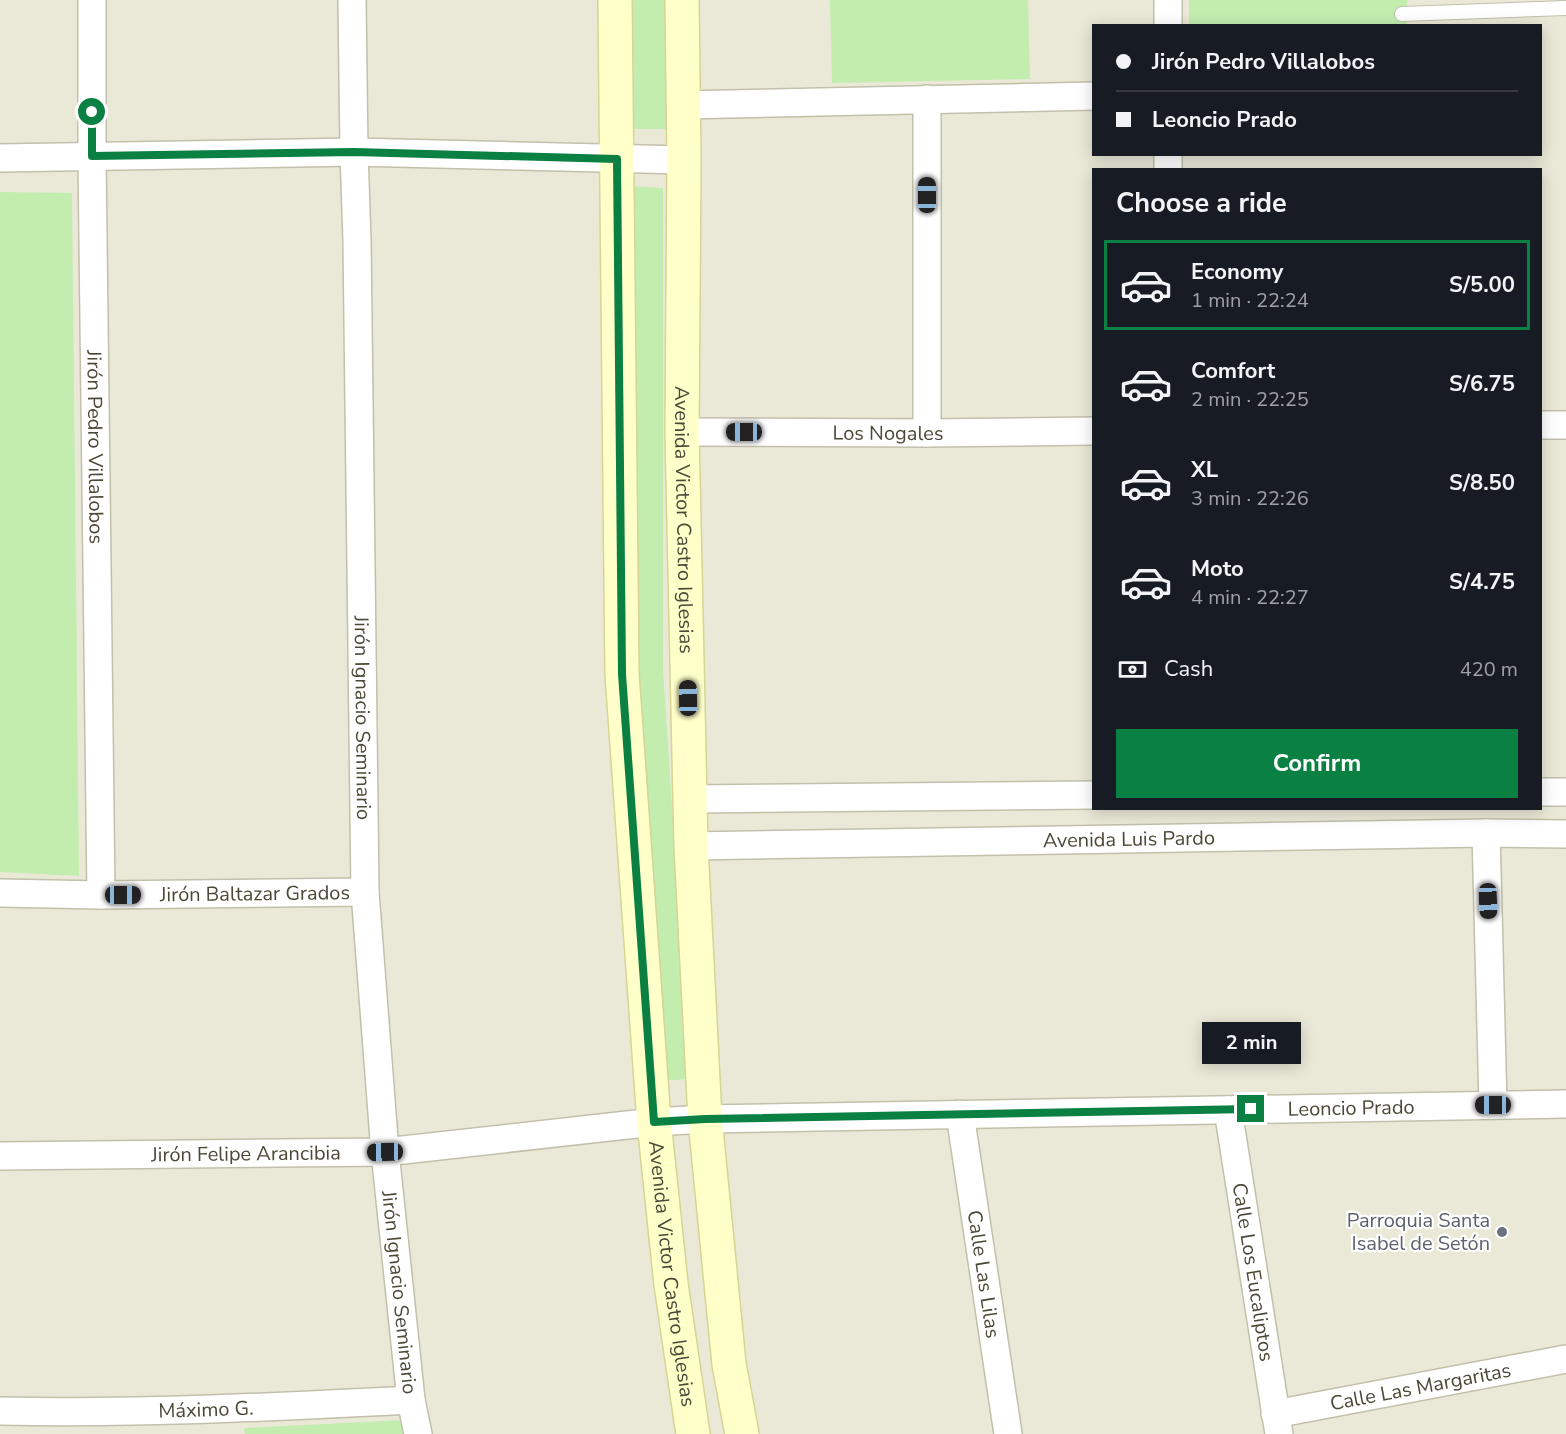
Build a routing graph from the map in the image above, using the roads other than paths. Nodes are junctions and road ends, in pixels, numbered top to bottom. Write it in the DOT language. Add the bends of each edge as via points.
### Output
graph roads {
  1 [pos="92,0"];
  2 [pos="352,0"];
  3 [pos="615,0"];
  4 [pos="682,0"];
  5 [pos="1168,0"];
  6 [pos="1566,8"];
  7 [pos="1402,14"];
  8 [pos="1168,24"];
  9 [pos="1092,96"];
  10 [pos="927,99"];
  11 [pos="683,105"];
  12 [pos="354,152"];
  13 [pos="92,156"];
  14 [pos="0,158"];
  15 [pos="617,159"];
  16 [pos="684,160"];
  17 [pos="1542,425"];
  18 [pos="1566,425"];
  19 [pos="1092,431"];
  20 [pos="682,432"];
  21 [pos="927,433"];
  22 [pos="1542,792"];
  23 [pos="1566,792"];
  24 [pos="1092,795"];
  25 [pos="690,799"];
  26 [pos="1486,832"];
  27 [pos="1566,834"];
  28 [pos="692,846"];
  29 [pos="365,892"];
  30 [pos="0,893"];
  31 [pos="101,895"];
  32 [pos="1566,1104"];
  33 [pos="1493,1105"];
  34 [pos="1228,1110"];
  35 [pos="960,1114"];
  36 [pos="705,1119"];
  37 [pos="654,1122"];
  38 [pos="385,1152"];
  39 [pos="0,1155"];
  40 [pos="1566,1359"];
  41 [pos="411,1400"];
  42 [pos="0,1411"];
  43 [pos="1277,1424"];
  44 [pos="418,1434"];
  45 [pos="693,1434"];
  46 [pos="742,1434"];
  47 [pos="1008,1434"];
  1 -- 13 [label="street, Jirón Pedro Villalobos"];
  2 -- 12 [label="street, Jirón Ignacio Seminario"];
  3 -- 15 [label="street, Avenida Victor Castro Iglesias"];
  4 -- 11 [label="street, Avenida Victor Castro Iglesias"];
  5 -- 8 [label="street"];
  6 -- 7 [label="lane"];
  9 -- 10 [label="street"];
  10 -- 11 [label="street"];
  10 -- 21 [label="street"];
  11 -- 16 [label="street, Avenida Victor Castro Iglesias"];
  12 -- 13 [label="street"];
  12 -- 15 [label="street"];
  12 -- 29 [label="street, Jirón Ignacio Seminario"];
  13 -- 14 [label="street"];
  13 -- 31 [label="street, Jirón Pedro Villalobos"];
  15 -- 16 [label="street"];
  15 -- 37 [label="street, Avenida Victor Castro Iglesias" via="622,674"];
  16 -- 20 [label="street, Avenida Victor Castro Iglesias"];
  17 -- 18 [label="street"];
  19 -- 21 [label="street, Los Nogales"];
  20 -- 21 [label="street, Los Nogales"];
  20 -- 25 [label="street, Avenida Victor Castro Iglesias"];
  22 -- 23 [label="street"];
  24 -- 25 [label="street"];
  25 -- 28 [label="street, Avenida Victor Castro Iglesias"];
  26 -- 27 [label="street, Avenida Luis Pardo"];
  26 -- 28 [label="street, Avenida Luis Pardo"];
  26 -- 33 [label="street"];
  28 -- 36 [label="street, Avenida Victor Castro Iglesias"];
  29 -- 31 [label="street, Jirón Baltazar Grados"];
  29 -- 38 [label="street, Jirón Ignacio Seminario"];
  30 -- 31 [label="street, Jirón Baltazar Grados"];
  32 -- 33 [label="street, Leoncio Prado"];
  33 -- 34 [label="street, Leoncio Prado"];
  34 -- 35 [label="street, Leoncio Prado"];
  34 -- 43 [label="street, Calle Los Eucaliptos"];
  35 -- 36 [label="street, Leoncio Prado"];
  35 -- 47 [label="street, Calle Las Lilas"];
  36 -- 37 [label="street, Jirón Felipe Arancibia"];
  36 -- 46 [label="street, Avenida Victor Castro Iglesias" via="729,1364"];
  37 -- 38 [label="street, Jirón Felipe Arancibia"];
  37 -- 45 [label="street, Avenida Victor Castro Iglesias" via="671,1284"];
  38 -- 39 [label="street, Jirón Felipe Arancibia"];
  38 -- 41 [label="street, Jirón Ignacio Seminario"];
  40 -- 43 [label="street, Calle Las Margaritas"];
  41 -- 42 [label="street, Máximo G." via="210,1410"];
  41 -- 44 [label="street, Jirón Ignacio Seminario"];
}
